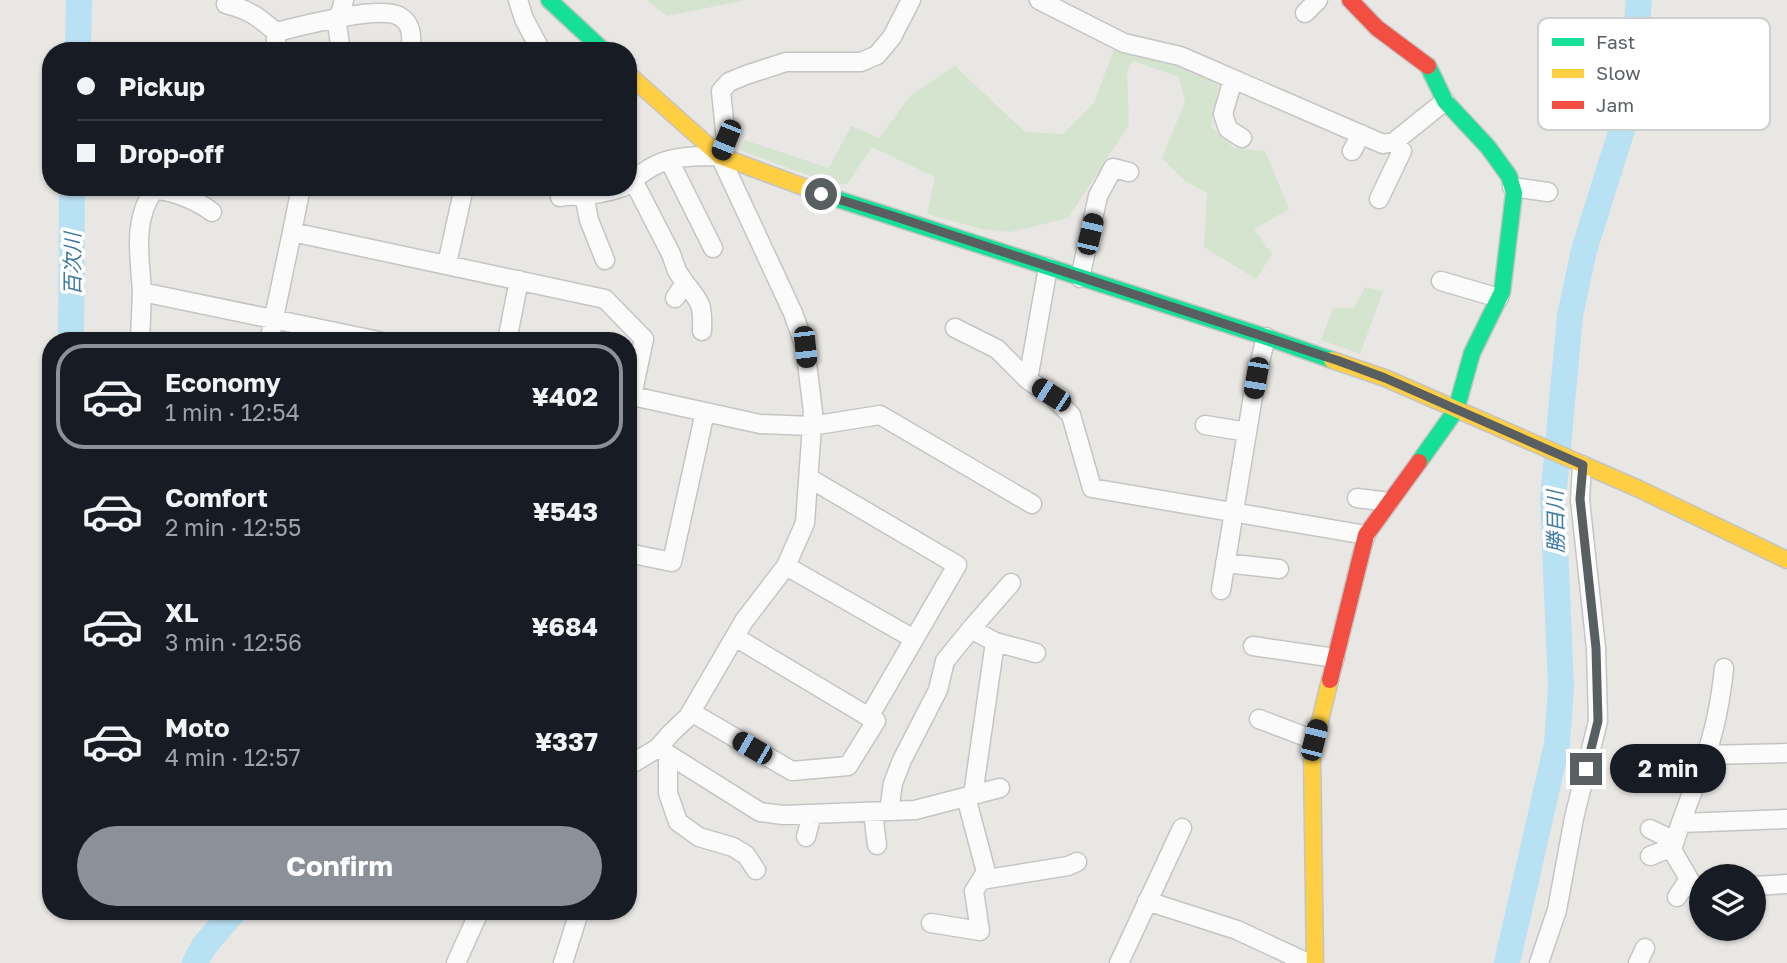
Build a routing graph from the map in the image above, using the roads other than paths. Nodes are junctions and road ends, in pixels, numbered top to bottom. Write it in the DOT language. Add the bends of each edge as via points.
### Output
graph roads {
  1 [pos="518,0"];
  2 [pos="911,0"];
  3 [pos="1039,0"];
  4 [pos="1318,0"];
  5 [pos="1350,0"];
  6 [pos="561,3"];
  7 [pos="226,4"];
  8 [pos="1073,7"];
  9 [pos="341,9"];
  10 [pos="1304,13"];
  11 [pos="276,32"];
  12 [pos="276,42"];
  13 [pos="340,42"];
  14 [pos="411,42"];
  15 [pos="536,42"];
  16 [pos="596,42"];
  17 [pos="1233,79"];
  18 [pos="637,82"];
  19 [pos="1445,101"];
  20 [pos="1361,134"];
  21 [pos="1242,138"];
  22 [pos="1394,142"];
  23 [pos="1352,151"];
  24 [pos="720,156"];
  25 [pos="669,160"];
  26 [pos="1129,172"];
  27 [pos="637,176"];
  28 [pos="1512,187"];
  29 [pos="1548,192"];
  30 [pos="150,196"];
  31 [pos="179,196"];
  32 [pos="299,196"];
  33 [pos="462,196"];
  34 [pos="564,196"];
  35 [pos="584,196"];
  36 [pos="626,196"];
  37 [pos="560,197"];
  38 [pos="1379,199"];
  39 [pos="212,212"];
  40 [pos="292,232"];
  41 [pos="713,248"];
  42 [pos="605,260"];
  43 [pos="447,264"];
  44 [pos="1048,267"];
  45 [pos="1080,278"];
  46 [pos="519,280"];
  47 [pos="1441,281"];
  48 [pos="685,283"];
  49 [pos="142,292"];
  50 [pos="675,298"];
  51 [pos="1499,298"];
  52 [pos="274,319"];
  53 [pos="955,328"];
  54 [pos="702,331"];
  55 [pos="140,332"];
  56 [pos="271,332"];
  57 [pos="336,332"];
  58 [pos="509,332"];
  59 [pos="1266,337"];
  60 [pos="637,367"];
  61 [pos="1028,380"];
  62 [pos="637,397"];
  63 [pos="1456,410"];
  64 [pos="705,412"];
  65 [pos="1205,425"];
  66 [pos="811,426"];
  67 [pos="1247,432"];
  68 [pos="1578,462"];
  69 [pos="809,478"];
  70 [pos="1357,498"];
  71 [pos="1389,502"];
  72 [pos="1032,503"];
  73 [pos="1234,512"];
  74 [pos="1366,535"];
  75 [pos="637,555"];
  76 [pos="1787,560"];
  77 [pos="1226,563"];
  78 [pos="786,566"];
  79 [pos="1279,569"];
  80 [pos="1010,583"];
  81 [pos="1221,590"];
  82 [pos="971,629"];
  83 [pos="735,637"];
  84 [pos="914,639"];
  85 [pos="995,642"];
  86 [pos="1253,646"];
  87 [pos="1036,653"];
  88 [pos="1335,658"];
  89 [pos="1724,668"];
  90 [pos="691,712"];
  91 [pos="869,717"];
  92 [pos="1259,719"];
  93 [pos="1314,740"];
  94 [pos="663,751"];
  95 [pos="1787,753"];
  96 [pos="1706,755"];
  97 [pos="637,762"];
  98 [pos="1000,788"];
  99 [pos="969,796"];
  100 [pos="881,811"];
  101 [pos="812,814"];
  102 [pos="1787,819"];
  103 [pos="1681,822"];
  104 [pos="1182,828"];
  105 [pos="1650,829"];
  106 [pos="806,837"];
  107 [pos="1674,844"];
  108 [pos="877,845"];
  109 [pos="1650,856"];
  110 [pos="1077,862"];
  111 [pos="756,870"];
  112 [pos="1689,875"];
  113 [pos="981,880"];
  114 [pos="1787,884"];
  115 [pos="1766,885"];
  116 [pos="1689,888"];
  117 [pos="1677,897"];
  118 [pos="1147,901"];
  119 [pos="475,920"];
  120 [pos="576,920"];
  121 [pos="931,922"];
  122 [pos="456,963"];
  123 [pos="563,963"];
  124 [pos="1119,963"];
  125 [pos="1308,963"];
  126 [pos="1315,963"];
  127 [pos="1539,963"];
  1 -- 15 [label="street"];
  2 -- 24 [label="street" via="877,55 861,62 786,62 729,82 721,91 726,140"];
  3 -- 8 [label="street"];
  4 -- 10 [label="street"];
  5 -- 19 [label="street" via="1377,28 1427,64"];
  6 -- 16 [label="street"];
  7 -- 11 [label="street" via="253,13"];
  8 -- 17 [label="street" via="1124,43 1180,56"];
  9 -- 11 [label="street"];
  9 -- 13 [label="street"];
  9 -- 14 [label="street" via="401,17 409,25"];
  11 -- 12 [label="street"];
  17 -- 20 [label="street"];
  17 -- 21 [label="street" via="1223,114 1228,129"];
  18 -- 24 [label="street"];
  19 -- 22 [label="street"];
  19 -- 28 [label="street" via="1488,147"];
  20 -- 22 [label="street" via="1383,144"];
  20 -- 23 [label="street"];
  22 -- 38 [label="street" via="1402,151"];
  24 -- 25 [label="street"];
  24 -- 44 [label="street" via="821,194"];
  24 -- 66 [label="street" via="805,347"];
  25 -- 27 [label="street"];
  25 -- 41 [label="street"];
  26 -- 45 [label="street" via="1113,168 1098,196 1099,215"];
  28 -- 29 [label="street"];
  28 -- 51 [label="street"];
  30 -- 49 [label="street" via="138,229"];
  31 -- 39 [label="street"];
  32 -- 40 [label="street"];
  33 -- 43 [label="street"];
  34 -- 37 [label="street"];
  35 -- 42 [label="street"];
  36 -- 48 [label="street" via="671,254"];
  40 -- 43 [label="street"];
  40 -- 52 [label="street"];
  43 -- 46 [label="street"];
  44 -- 45 [label="street"];
  44 -- 61 [label="street"];
  45 -- 59 [label="street"];
  46 -- 58 [label="street"];
  46 -- 60 [label="street" via="606,299 644,339"];
  47 -- 51 [label="street"];
  48 -- 50 [label="street"];
  48 -- 54 [label="street" via="700,302"];
  49 -- 52 [label="street"];
  49 -- 55 [label="street"];
  51 -- 63 [label="street" via="1472,353"];
  52 -- 56 [label="street"];
  52 -- 57 [label="street"];
  53 -- 61 [label="street" via="997,349"];
  59 -- 63 [label="street" via="1385,378"];
  59 -- 67 [label="street"];
  61 -- 73 [label="street" via="1071,415 1092,488"];
  62 -- 64 [label="street"];
  63 -- 68 [label="street"];
  63 -- 71 [label="street"];
  64 -- 66 [label="street" via="760,424"];
  64 -- 75 [label="street" via="672,562"];
  65 -- 67 [label="street"];
  66 -- 69 [label="street"];
  66 -- 72 [label="street" via="880,415"];
  67 -- 73 [label="street"];
  68 -- 76 [label="street"];
  68 -- 127 [label="street" via="1596,648 1598,721 1557,910"];
  69 -- 78 [label="street" via="805,523"];
  69 -- 84 [label="street" via="957,565"];
  70 -- 71 [label="street"];
  71 -- 74 [label="street"];
  73 -- 74 [label="street"];
  73 -- 77 [label="street"];
  74 -- 88 [label="street"];
  77 -- 79 [label="street"];
  77 -- 81 [label="street"];
  78 -- 83 [label="street"];
  78 -- 84 [label="street"];
  80 -- 82 [label="street"];
  82 -- 85 [label="street"];
  82 -- 100 [label="street" via="945,661 938,690 901,760"];
  83 -- 90 [label="street"];
  83 -- 91 [label="street"];
  84 -- 91 [label="street"];
  85 -- 87 [label="street"];
  85 -- 99 [label="street"];
  86 -- 88 [label="street"];
  88 -- 93 [label="street"];
  89 -- 96 [label="street"];
  90 -- 91 [label="street" via="792,771 848,766 876,720"];
  90 -- 94 [label="street"];
  92 -- 93 [label="street"];
  93 -- 126 [label="street"];
  94 -- 97 [label="street"];
  94 -- 101 [label="street" via="760,812"];
  94 -- 111 [label="street" via="668,793 678,822 699,837 733,847 746,855"];
  95 -- 96 [label="street"];
  96 -- 103 [label="street"];
  98 -- 99 [label="street"];
  99 -- 100 [label="street" via="915,810"];
  99 -- 113 [label="street" via="986,872"];
  100 -- 101 [label="street"];
  100 -- 108 [label="street"];
  101 -- 106 [label="street"];
  102 -- 103 [label="street"];
  103 -- 107 [label="street"];
  104 -- 118 [label="street"];
  105 -- 107 [label="street"];
  107 -- 109 [label="street"];
  107 -- 112 [label="street" via="1672,850"];
  110 -- 113 [label="street" via="1016,883"];
  113 -- 121 [label="street" via="974,891 980,931"];
  114 -- 115 [label="street"];
  116 -- 117 [label="street"];
  118 -- 124 [label="street"];
  118 -- 125 [label="street" via="1237,930"];
  119 -- 122 [label="street"];
  120 -- 123 [label="street"];
}
